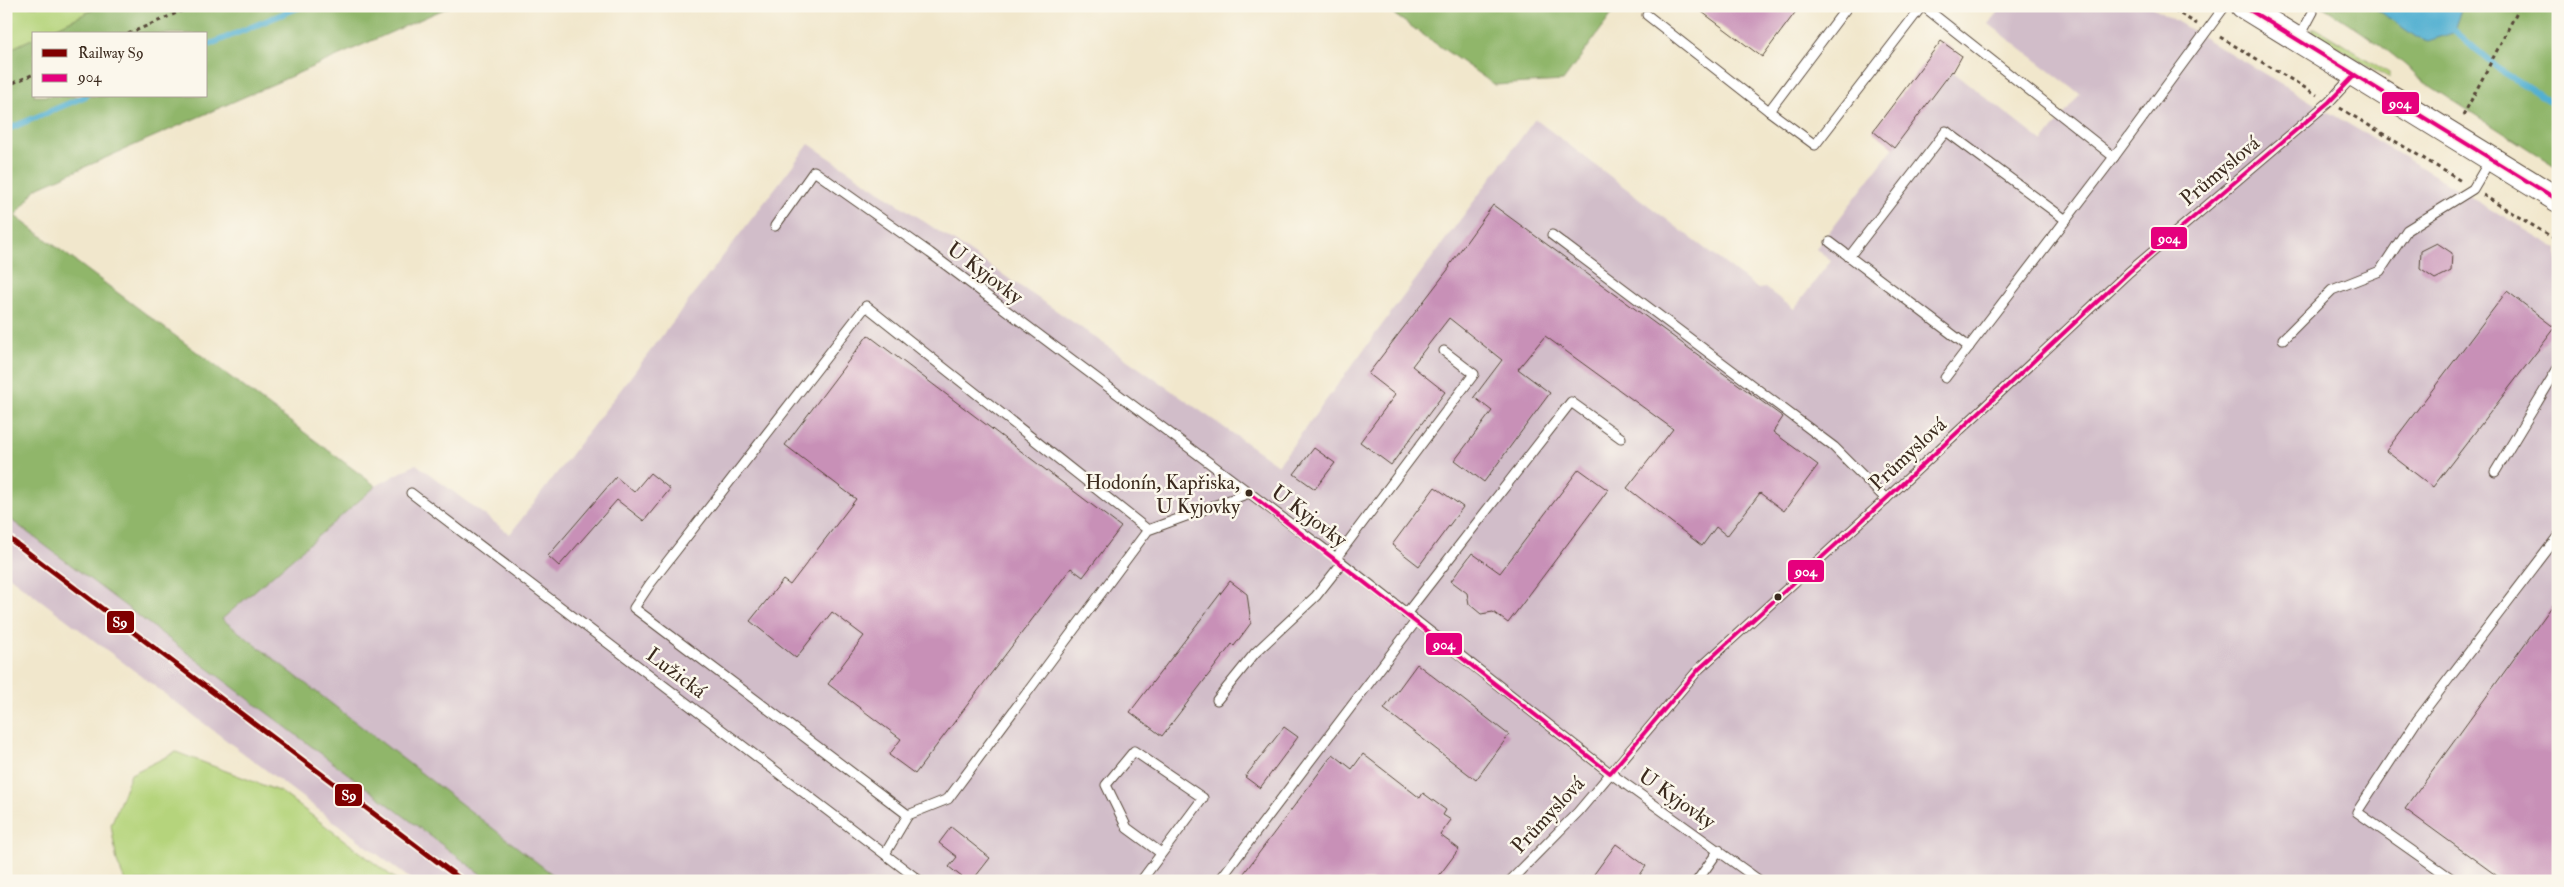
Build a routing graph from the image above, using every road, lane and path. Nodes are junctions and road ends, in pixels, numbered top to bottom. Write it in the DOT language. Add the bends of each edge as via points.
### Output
graph roads {
  1 [pos="193,6"];
  2 [pos="1848,6"];
  3 [pos="1923,6"];
  4 [pos="2167,6"];
  5 [pos="2520,6"];
  6 [pos="2240,7"];
  7 [pos="2313,12"];
  8 [pos="1647,15"];
  9 [pos="2207,30"];
  10 [pos="133,32"];
  11 [pos="2298,40"];
  12 [pos="32,75"];
  13 [pos="2354,76"];
  14 [pos="6,86"];
  15 [pos="2329,102"];
  16 [pos="1769,111"];
  17 [pos="2452,136"];
  18 [pos="2114,157"];
  19 [pos="2490,159"];
  20 [pos="2473,189"];
  21 [pos="2558,200"];
  22 [pos="2066,220"];
  23 [pos="776,226"];
  24 [pos="1552,235"];
  25 [pos="2558,241"];
  26 [pos="1830,242"];
  27 [pos="1850,257"];
  28 [pos="2283,339"];
  29 [pos="1970,346"];
  30 [pos="1444,351"];
  31 [pos="2558,368"];
  32 [pos="1946,378"];
  33 [pos="1621,438"];
  34 [pos="2495,472"];
  35 [pos="411,493"];
  36 [pos="1250,493"];
  37 [pos="1886,499"];
  38 [pos="1148,530"];
  39 [pos="2558,536"];
  40 [pos="1339,561"];
  41 [pos="1406,614"];
  42 [pos="1416,621"];
  43 [pos="1216,700"];
  44 [pos="1610,773"];
  45 [pos="908,815"];
  46 [pos="1719,850"];
  47 [pos="1161,853"];
  48 [pos="885,854"];
  49 [pos="920,881"];
  50 [pos="1140,881"];
  51 [pos="1219,881"];
  52 [pos="1510,881"];
  53 [pos="1697,881"];
  54 [pos="1760,881"];
  55 [pos="2455,881"];
  1 -- 10 [label="path"];
  2 -- 16 [label="lane"];
  3 -- 16 [label="lane" via="1815,145"];
  3 -- 18 [label="lane"];
  4 -- 9 [label="path"];
  5 -- 17 [label="path"];
  6 -- 9 [label="lane"];
  6 -- 11 [label="street"];
  7 -- 11 [label="lane"];
  8 -- 16 [label="lane"];
  9 -- 15 [label="path"];
  9 -- 18 [label="lane"];
  11 -- 13 [label="street"];
  12 -- 14 [label="path"];
  13 -- 15 [label="lane, Průmyslová"];
  13 -- 17 [label="street"];
  15 -- 20 [label="path"];
  15 -- 37 [label="lane, Průmyslová" via="2129,272"];
  17 -- 19 [label="street"];
  18 -- 22 [label="lane"];
  19 -- 20 [label="lane"];
  19 -- 21 [label="street"];
  20 -- 25 [label="path"];
  20 -- 28 [label="lane" via="2407,230 2380,270 2332,290"];
  22 -- 27 [label="lane" via="1946,131"];
  22 -- 29 [label="lane"];
  23 -- 36 [label="lane, U Kyjovky" via="814,172 930,253"];
  24 -- 37 [label="lane" via="1834,447"];
  26 -- 27 [label="lane"];
  27 -- 29 [label="lane"];
  29 -- 32 [label="lane"];
  30 -- 40 [label="lane" via="1474,374"];
  31 -- 34 [label="lane"];
  33 -- 41 [label="lane" via="1571,402"];
  35 -- 48 [label="lane, Lužická"];
  36 -- 38 [label="lane"];
  36 -- 40 [label="lane, U Kyjovky"];
  37 -- 44 [label="lane, Průmyslová" via="1699,669"];
  38 -- 45 [label="lane" via="948,800"];
  38 -- 45 [label="lane" via="866,306 634,608"];
  39 -- 55 [label="lane" via="2418,719 2357,812"];
  40 -- 41 [label="lane, U Kyjovky"];
  40 -- 43 [label="lane" via="1316,596 1255,653"];
  41 -- 42 [label="lane, U Kyjovky"];
  42 -- 44 [label="lane, U Kyjovky"];
  42 -- 51 [label="lane"];
  44 -- 46 [label="lane, U Kyjovky"];
  44 -- 52 [label="lane, Průmyslová" via="1578,812"];
  45 -- 48 [label="lane"];
  46 -- 53 [label="lane"];
  46 -- 54 [label="lane, U Kyjovky"];
  47 -- 47 [label="lane" via="1203,798 1134,751 1106,785 1127,828"];
  47 -- 50 [label="lane"];
  48 -- 49 [label="lane, Lužická"];
}
